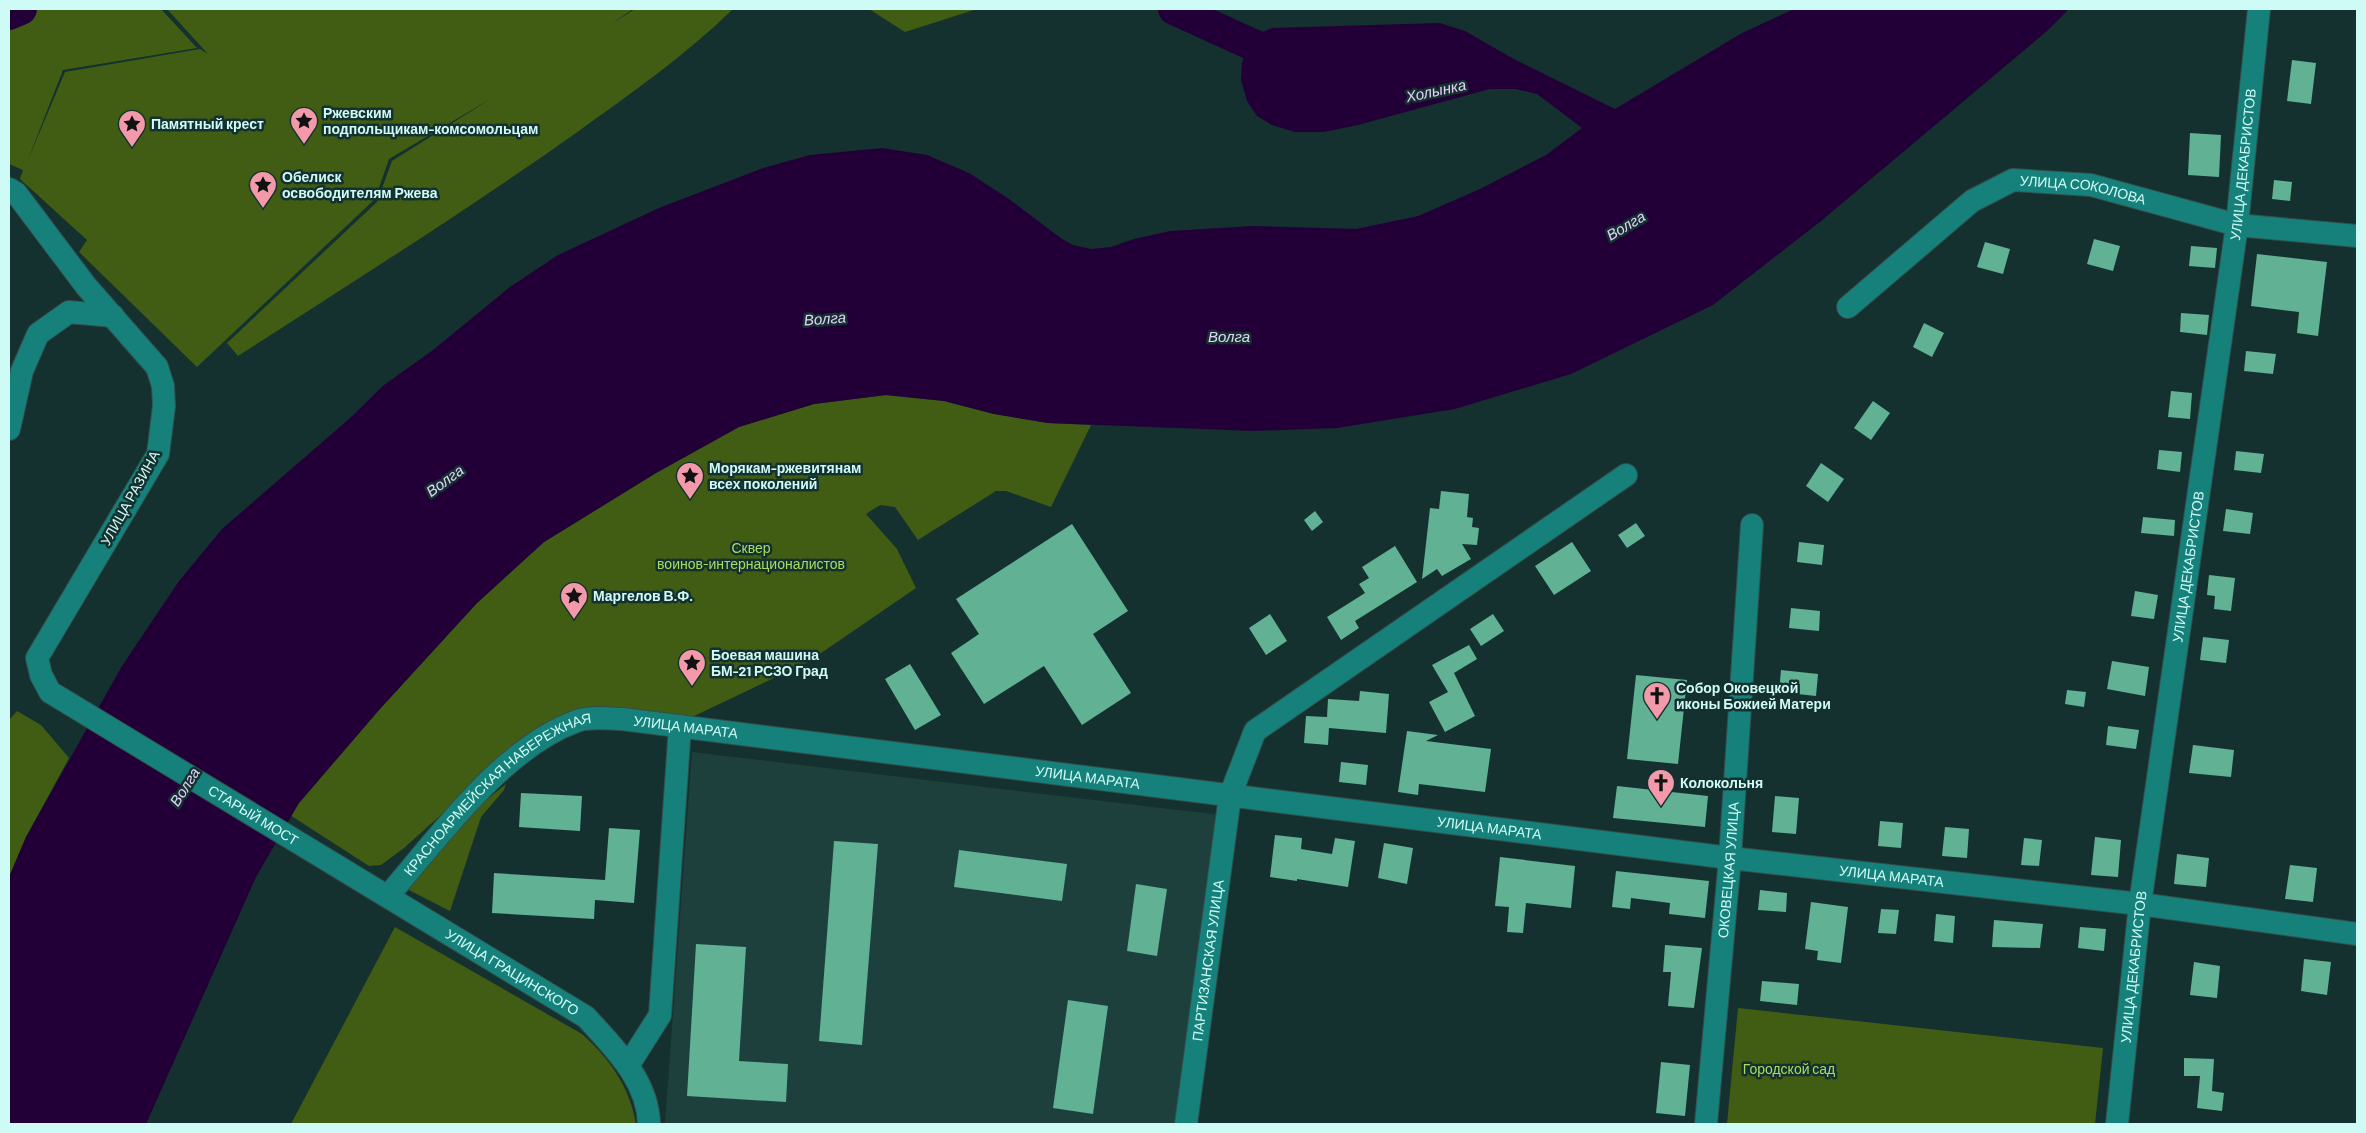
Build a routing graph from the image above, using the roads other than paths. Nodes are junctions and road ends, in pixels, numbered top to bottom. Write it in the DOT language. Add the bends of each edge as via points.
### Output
graph roads {
  1 [pos="2259,9"];
  2 [pos="9,189"];
  3 [pos="2237,225"];
  4 [pos="2357,236"];
  5 [pos="1848,307"];
  6 [pos="113,316"];
  7 [pos="9,429"];
  8 [pos="1626,476"];
  9 [pos="1752,525"];
  10 [pos="50,692"];
  11 [pos="622,719"];
  12 [pos="680,726"];
  13 [pos="1230,796"];
  14 [pos="1730,858"];
  15 [pos="328,862"];
  16 [pos="388,896"];
  17 [pos="2140,904"];
  18 [pos="2357,934"];
  19 [pos="629,1064"];
  20 [pos="649,1124"];
  21 [pos="1186,1124"];
  22 [pos="1706,1124"];
  23 [pos="2118,1124"];
  1 -- 3 [label="street, УЛИЦА ДЕКАБРИСТОВ"];
  2 -- 6 [label="street, УЛИЦА РАЗИНА" via="16,193 86,286"];
  3 -- 4 [label="street, УЛИЦА СОКОЛОВА"];
  3 -- 5 [label="street, УЛИЦА СОКОЛОВА" via="2091,185 2013,180 1972,201"];
  3 -- 17 [label="street, УЛИЦА ДЕКАБРИСТОВ"];
  6 -- 7 [label="street" via="69,312 38,334 22,371"];
  6 -- 10 [label="street, УЛИЦА РАЗИНА" via="157,367 164,406 158,454 38,658 41,675"];
  8 -- 13 [label="street, ПАРТИЗАНСКАЯ УЛИЦА" via="1255,731"];
  9 -- 14 [label="street, ОКОВЕЦКАЯ УЛИЦА"];
  10 -- 15 [label="street, СТАРЫЙ МОСТ"];
  11 -- 12 [label="street, УЛИЦА МАРАТА"];
  11 -- 16 [label="street, КРАСНОАРМЕЙСКАЯ НАБЕРЕЖНАЯ" via="578,720 548,735 514,759 484,785"];
  12 -- 13 [label="street, УЛИЦА МАРАТА"];
  12 -- 19 [label="street" via="660,1015"];
  13 -- 14 [label="street, УЛИЦА МАРАТА"];
  13 -- 21 [label="street, ПАРТИЗАНСКАЯ УЛИЦА"];
  14 -- 17 [label="street, УЛИЦА МАРАТА"];
  14 -- 22 [label="street, ОКОВЕЦКАЯ УЛИЦА"];
  15 -- 16 [label="street, УЛИЦА ГРАЦИНСКОГО"];
  16 -- 19 [label="street, УЛИЦА ГРАЦИНСКОГО" via="586,1017"];
  17 -- 18 [label="street, УЛИЦА МАРАТА"];
  17 -- 23 [label="street, УЛИЦА ДЕКАБРИСТОВ"];
  19 -- 20 [label="street, УЛИЦА ГРАЦИНСКОГО" via="649,1108"];
}
